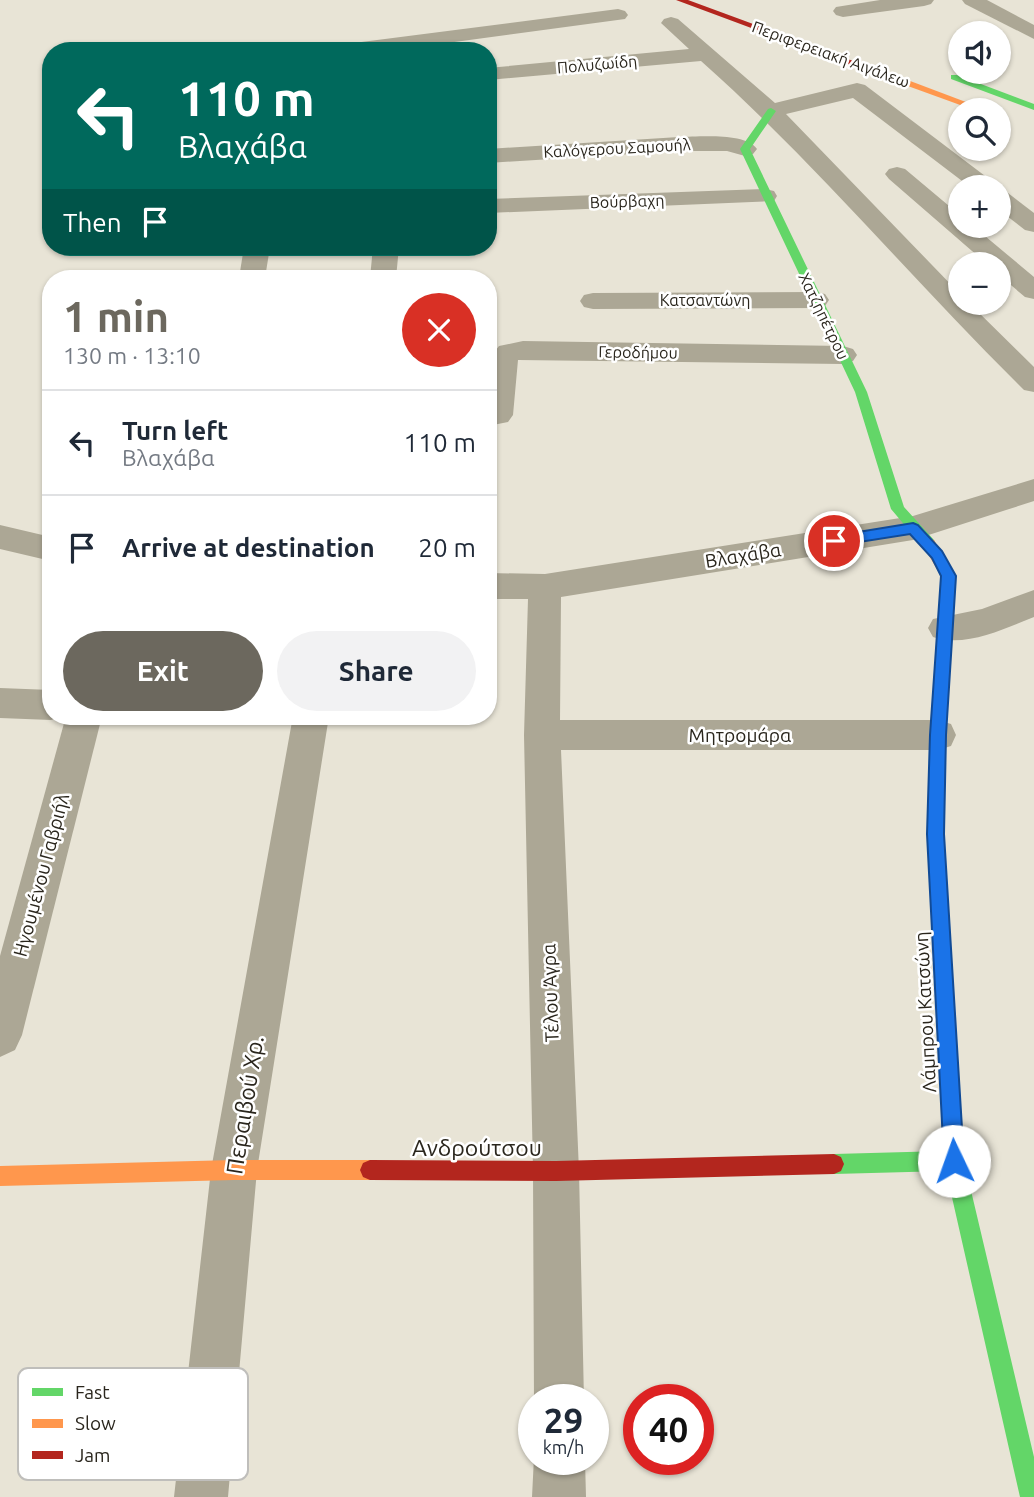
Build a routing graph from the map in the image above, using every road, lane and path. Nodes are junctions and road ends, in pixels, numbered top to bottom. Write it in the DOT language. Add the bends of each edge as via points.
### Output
graph roads {
  1 [pos="680,0"];
  2 [pos="924,0"];
  3 [pos="972,0"];
  4 [pos="843,11"];
  5 [pos="618,15"];
  6 [pos="671,23"];
  7 [pos="1034,33"];
  8 [pos="408,42"];
  9 [pos="706,54"];
  10 [pos="933,69"];
  11 [pos="497,74"];
  12 [pos="949,98"];
  13 [pos="1034,107"];
  14 [pos="771,111"];
  15 [pos="745,149"];
  16 [pos="497,155"];
  17 [pos="948,158"];
  18 [pos="948,159"];
  19 [pos="952,161"];
  20 [pos="897,174"];
  21 [pos="970,175"];
  22 [pos="847,189"];
  23 [pos="765,195"];
  24 [pos="497,206"];
  25 [pos="1011,207"];
  26 [pos="1034,225"];
  27 [pos="1034,291"];
  28 [pos="816,300"];
  29 [pos="593,301"];
  30 [pos="843,355"];
  31 [pos="1034,383"];
  32 [pos="497,415"];
  33 [pos="1034,490"];
  34 [pos="913,528"];
  35 [pos="0,537"];
  36 [pos="42,547"];
  37 [pos="497,586"];
  38 [pos="545,587"];
  39 [pos="1034,603"];
  40 [pos="945,628"];
  41 [pos="0,703"];
  42 [pos="42,705"];
  43 [pos="81,725"];
  44 [pos="309,725"];
  45 [pos="542,735"];
  46 [pos="938,735"];
  47 [pos="14,918"];
  48 [pos="0,1035"];
  49 [pos="954,1161"];
  50 [pos="233,1170"];
  51 [pos="556,1171"];
  52 [pos="0,1176"];
  53 [pos="214,1368"];
  54 [pos="558,1384"];
  55 [pos="559,1475"];
  56 [pos="559,1497"];
  57 [pos="1031,1497"];
  1 -- 12 [label="street, Περιφερειακή Αιγάλεω"];
  2 -- 4 [label="street"];
  3 -- 7 [label="street"];
  5 -- 8 [label="street"];
  6 -- 9 [label="street"];
  9 -- 11 [label="street, Πολυζωίδη"];
  9 -- 14 [label="street"];
  10 -- 13 [label="street, Περιφερειακή Αιγάλεω"];
  14 -- 15 [label="street"];
  14 -- 17 [label="street" via="857,90"];
  14 -- 22 [label="street"];
  15 -- 16 [label="street, Καλόγερου Σαμουήλ" via="729,144 679,144"];
  15 -- 23 [label="street, Χατζηπέτρου"];
  18 -- 20 [label="street"];
  19 -- 21 [label="street"];
  20 -- 22 [label="street"];
  20 -- 27 [label="street"];
  22 -- 31 [label="street"];
  23 -- 24 [label="street, Βούρβαχη"];
  23 -- 28 [label="street, Χατζηπέτρου"];
  25 -- 26 [label="street"];
  28 -- 29 [label="street, Κατσαντώνη"];
  28 -- 30 [label="street, Χατζηπέτρου"];
  30 -- 32 [label="street, Γεροδήμου" via="509,352 503,359"];
  30 -- 34 [label="street, Χατζηπέτρου" via="860,392 891,493"];
  33 -- 34 [label="street, Βλαχάβα"];
  34 -- 38 [label="street, Βλαχάβα"];
  34 -- 40 [label="street, Λάμπρου Κατσώνη" via="937,554 948,576"];
  35 -- 36 [label="street"];
  37 -- 38 [label="street, Βλαχάβα"];
  38 -- 45 [label="street, Τέλου Άγρα"];
  39 -- 40 [label="street" via="985,622"];
  40 -- 46 [label="street, Λάμπρου Κατσώνη"];
  41 -- 42 [label="street"];
  43 -- 47 [label="street, Ηγουμένου Γαβριήλ"];
  44 -- 50 [label="street, Περαιβού Χρ."];
  45 -- 46 [label="street, Μητρομάρα"];
  45 -- 51 [label="street, Τέλου Άγρα"];
  46 -- 49 [label="street, Λάμπρου Κατσώνη" via="936,834"];
  47 -- 48 [label="street, Ηγουμένου Γαβριήλ"];
  49 -- 51 [label="street, Ανδρούτσου"];
  49 -- 57 [label="street, Λάμπρου Κατσώνη"];
  50 -- 51 [label="street, Ανδρούτσου"];
  50 -- 52 [label="street, Ανδρούτσου"];
  50 -- 53 [label="street, Περαιβού Χρ."];
  51 -- 54 [label="street, Τέλου Άγρα"];
  55 -- 56 [label="street"];
}
